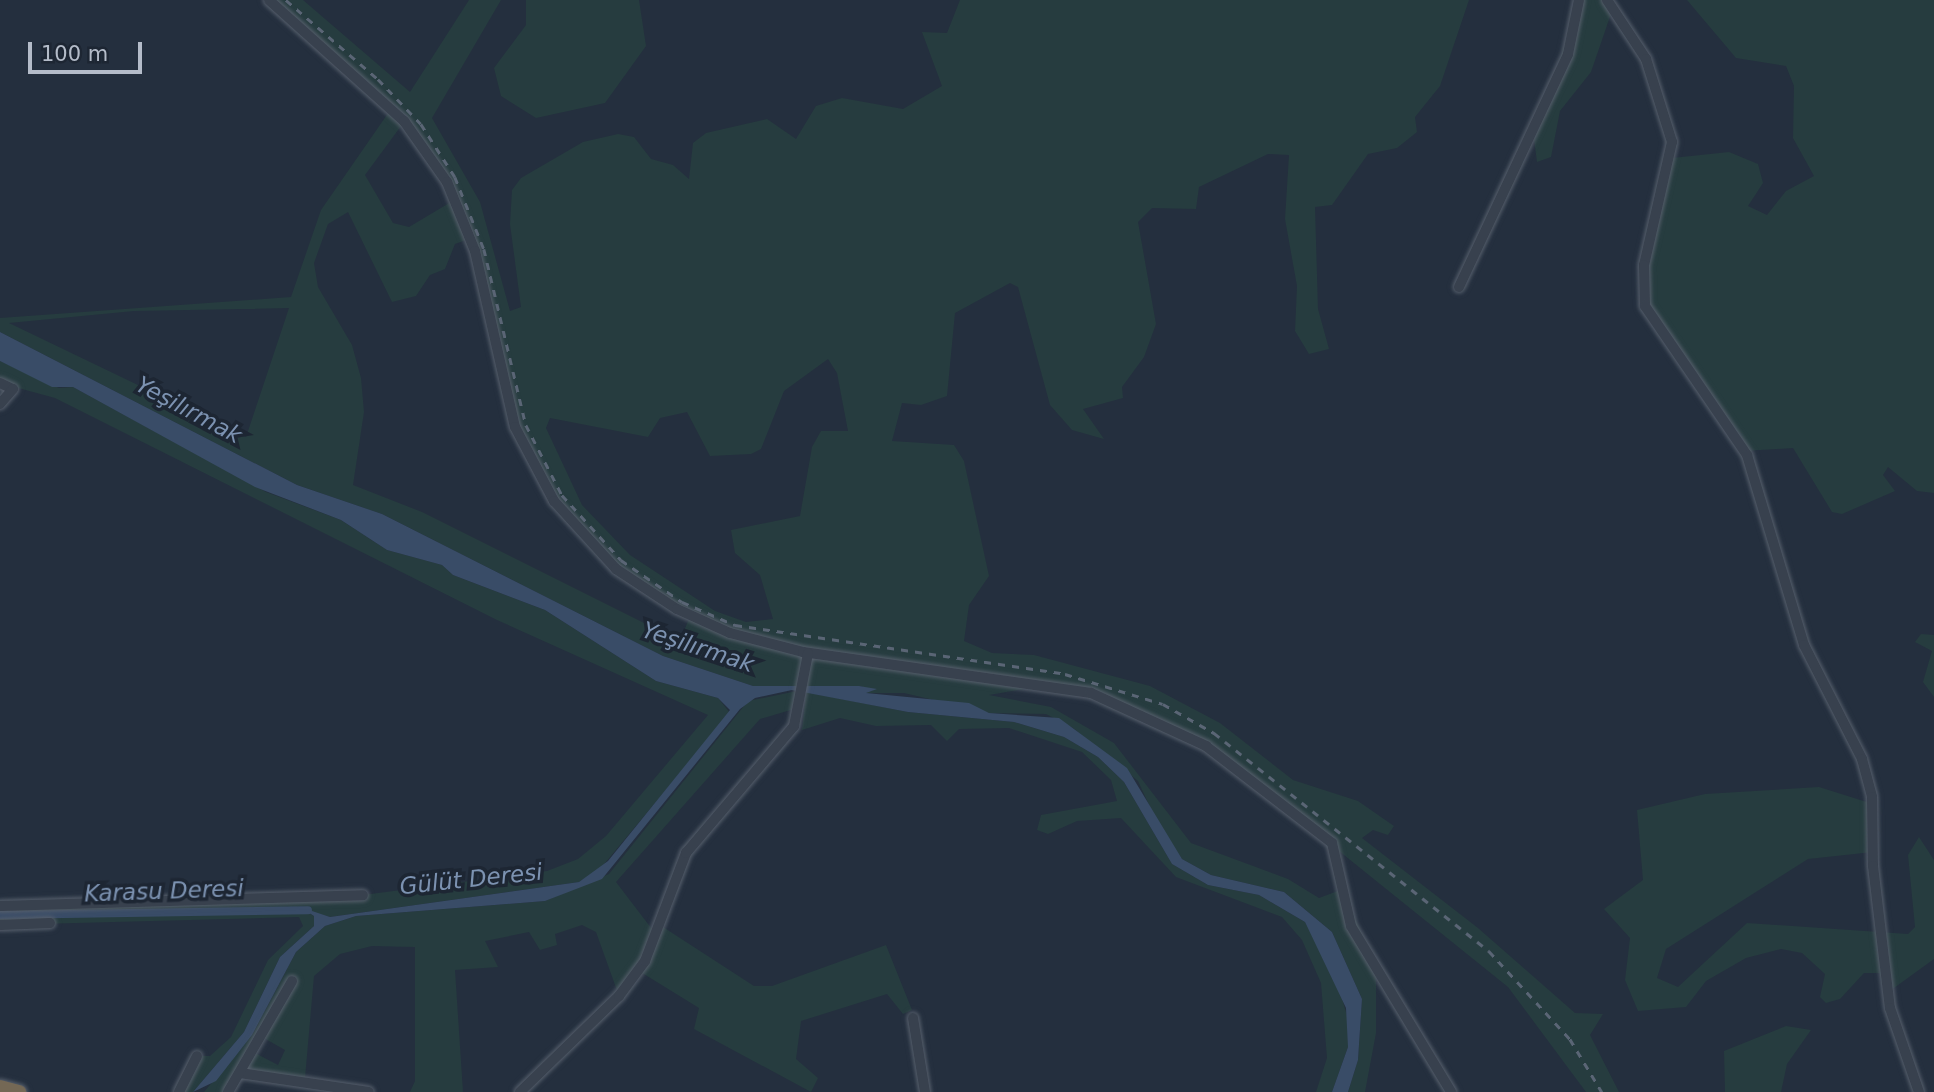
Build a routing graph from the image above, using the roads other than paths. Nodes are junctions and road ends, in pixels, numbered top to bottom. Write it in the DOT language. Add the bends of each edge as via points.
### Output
graph roads {
  1 [pos="269,0"];
  2 [pos="1579,0"];
  3 [pos="1607,0"];
  4 [pos="1459,287"];
  5 [pos="0,383"];
  6 [pos="0,404"];
  7 [pos="808,658"];
  8 [pos="363,895"];
  9 [pos="0,906"];
  10 [pos="50,923"];
  11 [pos="0,925"];
  12 [pos="292,981"];
  13 [pos="913,1018"];
  14 [pos="197,1056"];
  15 [pos="240,1073"];
  16 [pos="0,1087"];
  17 [pos="19,1092"];
  18 [pos="179,1092"];
  19 [pos="228,1092"];
  20 [pos="369,1092"];
  21 [pos="520,1092"];
  22 [pos="925,1092"];
  23 [pos="1451,1092"];
  24 [pos="1919,1092"];
  1 -- 7 [label="street" via="404,121 447,182 475,251 507,407 568,519 616,569 677,609 730,633"];
  2 -- 4 [label="street" via="1568,54"];
  3 -- 24 [label="street" via="1646,60 1672,142 1644,265 1645,306 1747,455 1804,645 1862,759 1872,797 1873,866 1890,1008"];
  5 -- 6 [label="street" via="13,389"];
  7 -- 21 [label="street" via="788,735 679,865 663,927 639,971"];
  7 -- 23 [label="street" via="1091,692 1206,746 1332,843 1351,926"];
  8 -- 9 [label="street"];
  10 -- 11 [label="street"];
  12 -- 15 [label="street"];
  13 -- 22 [label="street"];
  14 -- 18 [label="street"];
  15 -- 19 [label="street"];
  15 -- 20 [label="street"];
  16 -- 17 [label="highway"];
}
